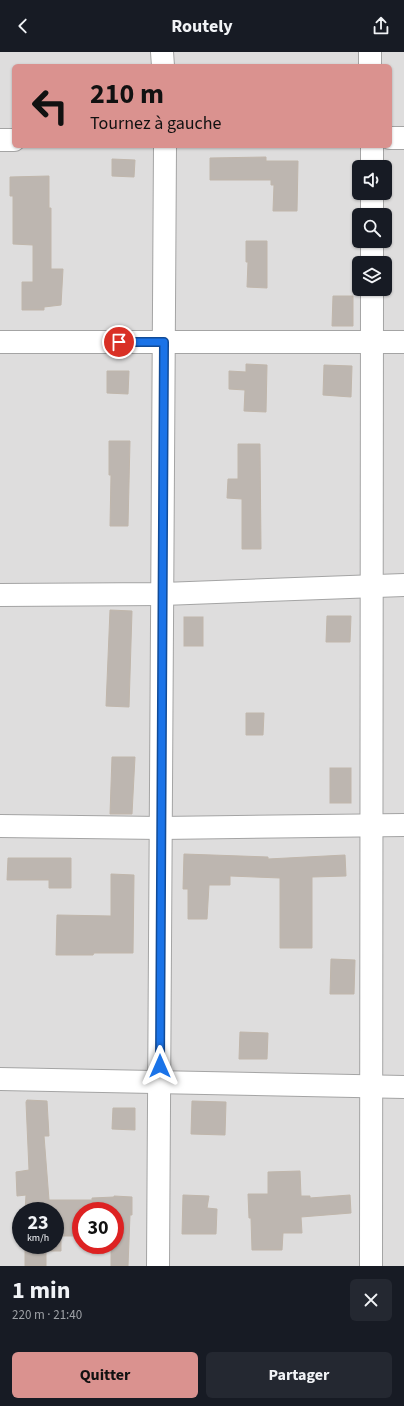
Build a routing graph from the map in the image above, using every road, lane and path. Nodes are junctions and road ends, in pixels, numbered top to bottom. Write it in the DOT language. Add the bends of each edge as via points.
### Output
graph roads {
  1 [pos="162,52"];
  2 [pos="370,52"];
  3 [pos="162,64"];
  4 [pos="370,64"];
  5 [pos="392,138"];
  6 [pos="404,138"];
  7 [pos="0,140"];
  8 [pos="12,140"];
  9 [pos="165,148"];
  10 [pos="372,148"];
  11 [pos="372,160"];
  12 [pos="372,296"];
  13 [pos="0,342"];
  14 [pos="164,342"];
  15 [pos="372,342"];
  16 [pos="404,342"];
  17 [pos="404,585"];
  18 [pos="372,586"];
  19 [pos="0,594"];
  20 [pos="163,594"];
  21 [pos="404,825"];
  22 [pos="0,826"];
  23 [pos="371,826"];
  24 [pos="162,828"];
  25 [pos="0,1079"];
  26 [pos="160,1082"];
  27 [pos="371,1087"];
  28 [pos="404,1087"];
  29 [pos="158,1266"];
  30 [pos="371,1266"];
  1 -- 3 [label="street"];
  2 -- 4 [label="street"];
  5 -- 6 [label="street"];
  7 -- 8 [label="street"];
  9 -- 14 [label="street"];
  10 -- 11 [label="street"];
  12 -- 15 [label="street"];
  13 -- 14 [label="street"];
  14 -- 15 [label="street"];
  14 -- 20 [label="street"];
  15 -- 16 [label="street"];
  15 -- 18 [label="street"];
  17 -- 18 [label="street"];
  18 -- 20 [label="street"];
  18 -- 23 [label="street"];
  19 -- 20 [label="street"];
  20 -- 24 [label="street"];
  21 -- 23 [label="street"];
  22 -- 24 [label="street"];
  23 -- 24 [label="street"];
  23 -- 27 [label="street"];
  24 -- 26 [label="street"];
  25 -- 26 [label="street"];
  26 -- 27 [label="street"];
  26 -- 29 [label="street"];
  27 -- 28 [label="street"];
  27 -- 30 [label="street"];
}
